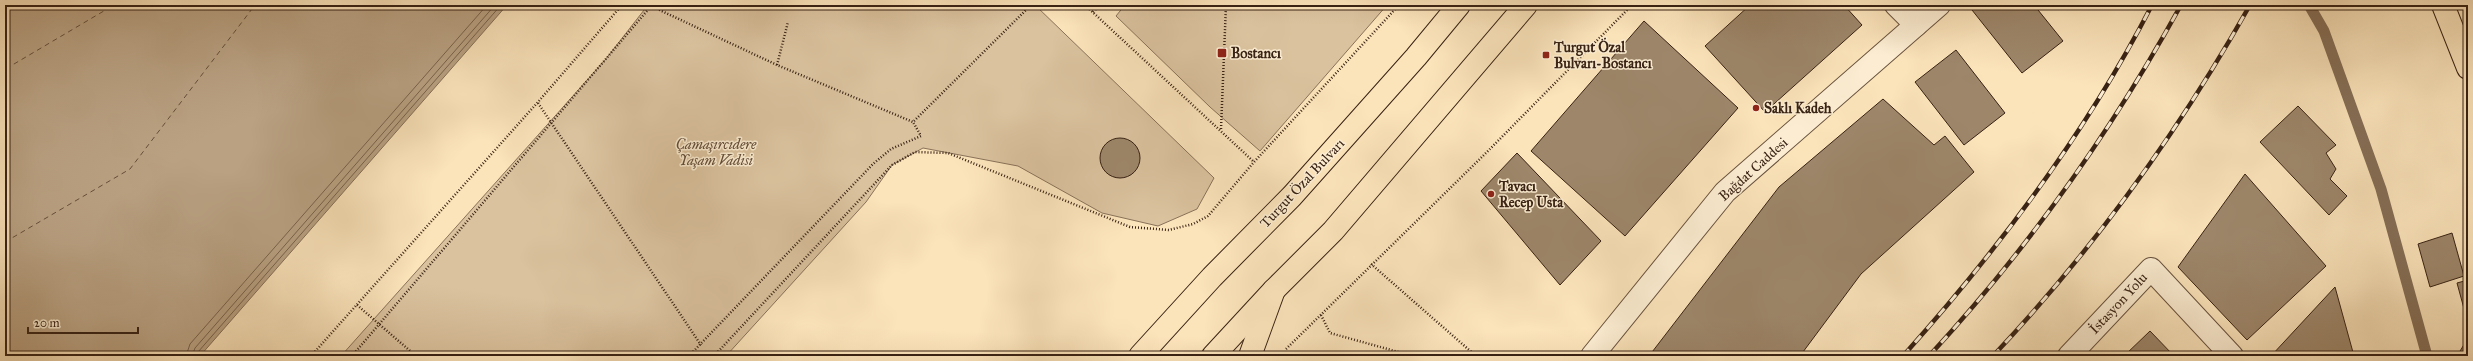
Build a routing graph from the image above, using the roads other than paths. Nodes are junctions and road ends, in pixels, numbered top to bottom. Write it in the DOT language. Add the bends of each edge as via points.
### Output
graph roads {
  1 [pos="1459,5"];
  2 [pos="1526,5"];
  3 [pos="1896,5"];
  4 [pos="1939,5"];
  5 [pos="2443,5"];
  6 [pos="1916,25"];
  7 [pos="2468,68"];
  8 [pos="1274,290"];
  9 [pos="1140,356"];
  10 [pos="1213,356"];
  11 [pos="1250,356"];
  12 [pos="1592,356"];
  13 [pos="2069,356"];
  14 [pos="2232,356"];
  1 -- 9 [label="main road, Turgut Özal Bulvarı" via="1292,196 1212,276"];
  2 -- 8 [label="main road" via="1333,231"];
  3 -- 6 [label="street"];
  4 -- 6 [label="street, Bağdat Caddesi"];
  5 -- 7 [label="main road"];
  6 -- 12 [label="street, Bağdat Caddesi" via="1725,192"];
  8 -- 10 [label="main road"];
  8 -- 11 [label="main road"];
  13 -- 14 [label="street, İstasyon Yolu" via="2151,269"];
}
